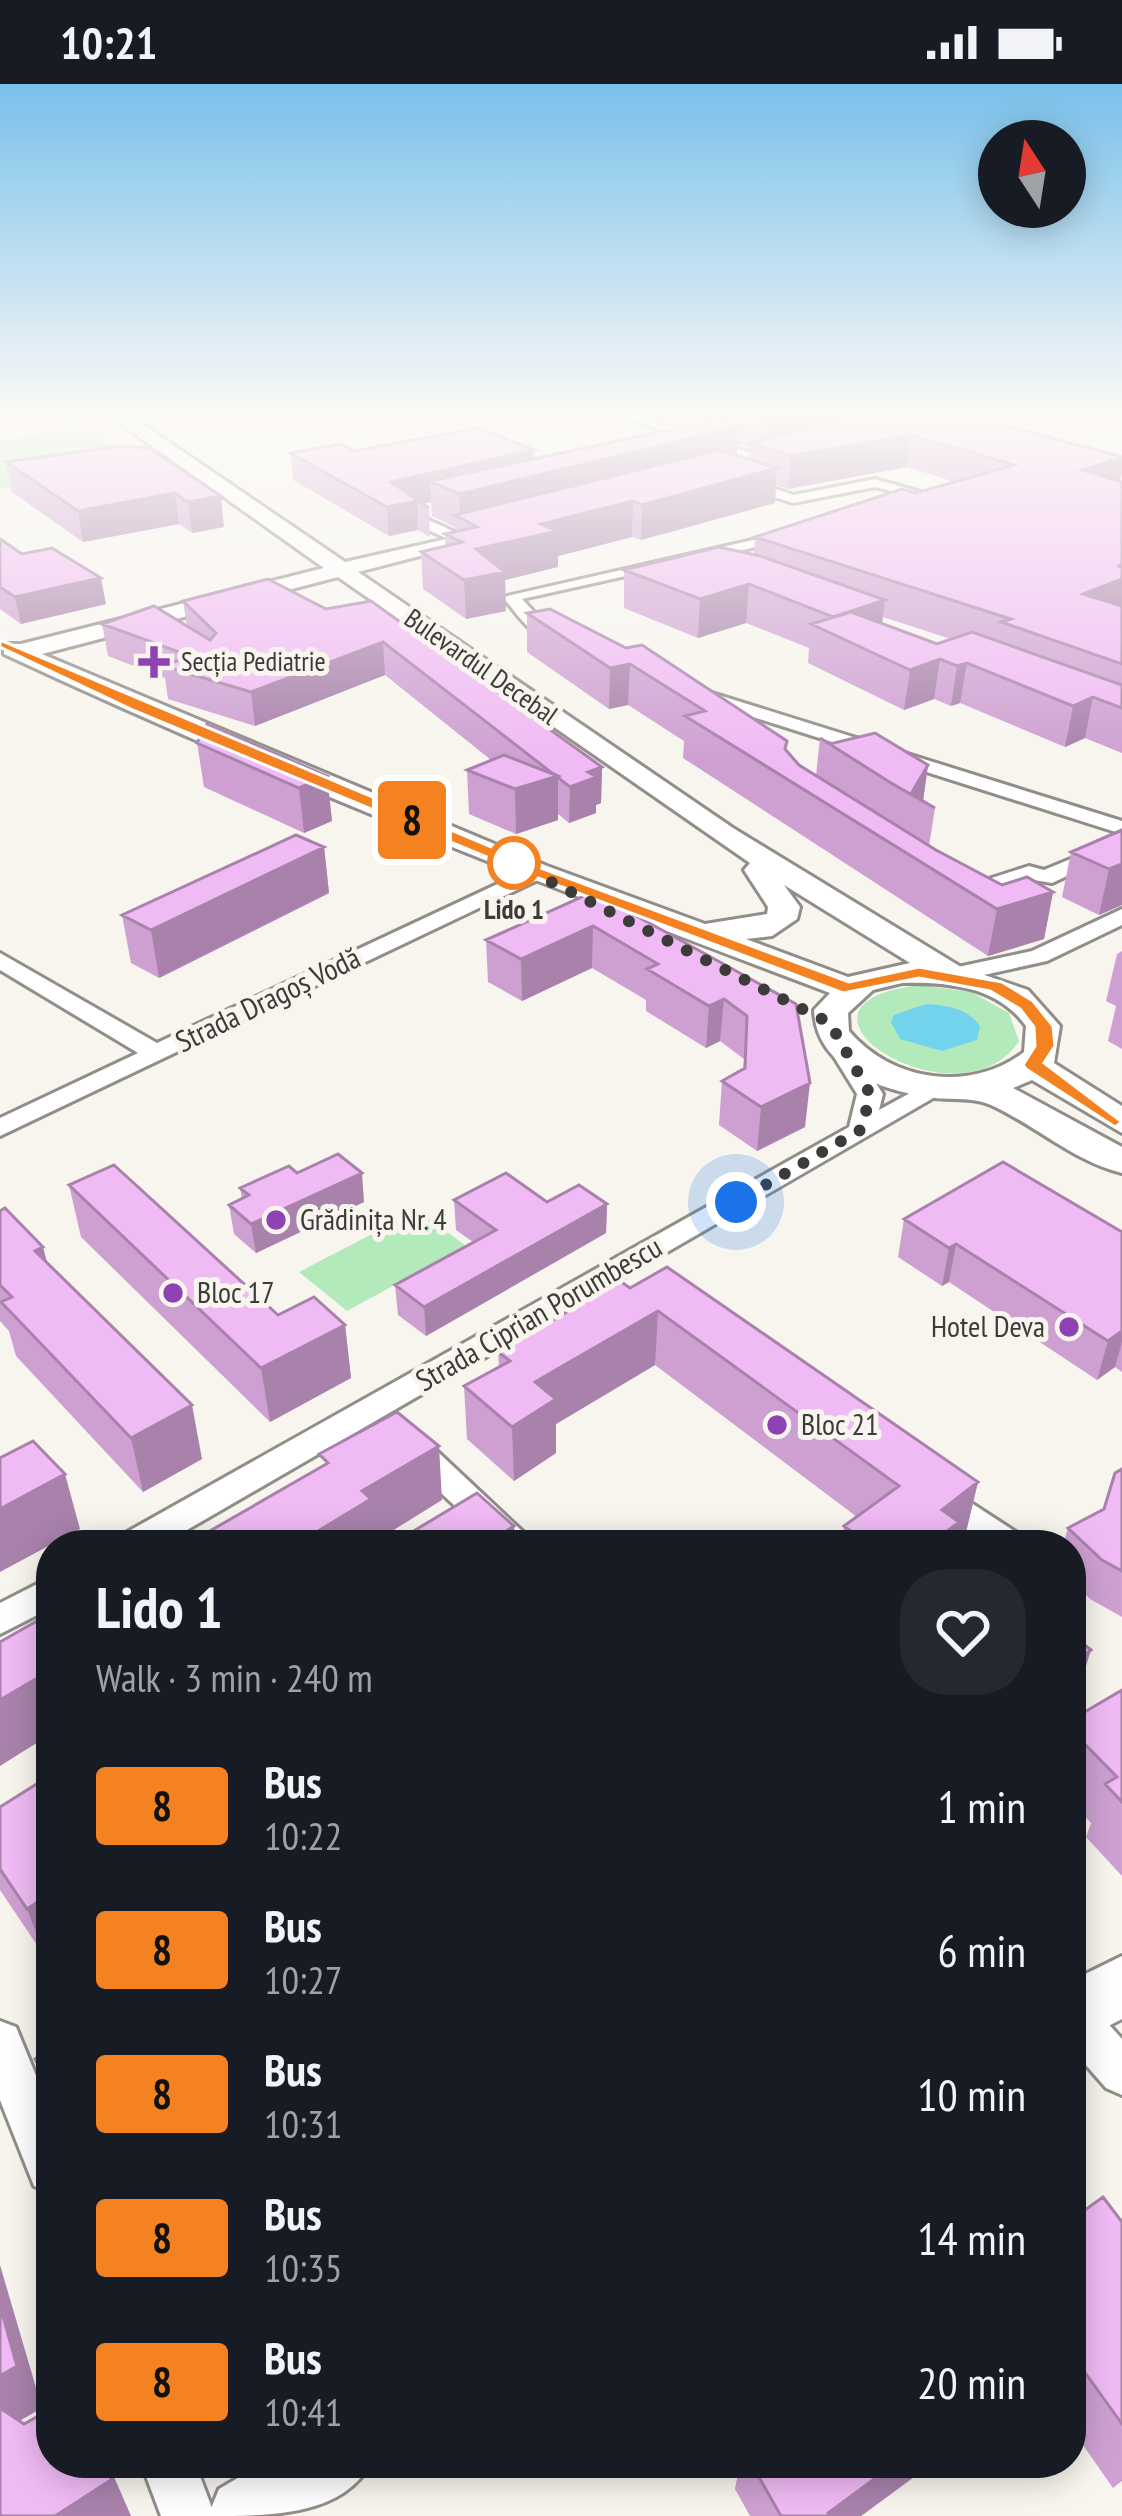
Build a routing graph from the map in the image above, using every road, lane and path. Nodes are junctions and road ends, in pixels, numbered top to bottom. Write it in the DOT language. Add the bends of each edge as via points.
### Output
graph roads {
  1 [pos="288,530"];
  2 [pos="441,530"];
  3 [pos="494,530"];
  4 [pos="809,532"];
  5 [pos="459,539"];
  6 [pos="308,544"];
  7 [pos="416,551"];
  8 [pos="676,560"];
  9 [pos="344,570"];
  10 [pos="718,575"];
  11 [pos="252,592"];
  12 [pos="382,597"];
  13 [pos="10,648"];
  14 [pos="579,651"];
  15 [pos="775,719"];
  16 [pos="716,722"];
  17 [pos="735,734"];
  18 [pos="1122,828"];
  19 [pos="723,834"];
  20 [pos="1122,843"];
  21 [pos="759,870"];
  22 [pos="536,872"];
  23 [pos="939,887"];
  24 [pos="1122,916"];
  25 [pos="683,929"];
  26 [pos="1093,931"];
  27 [pos="1122,945"];
  28 [pos="1039,956"];
  29 [pos="0,960"];
  30 [pos="902,973"];
  31 [pos="952,975"];
  32 [pos="850,989"];
  33 [pos="1013,995"];
  34 [pos="815,1019"];
  35 [pos="155,1054"];
  36 [pos="1033,1065"];
  37 [pos="955,1086"];
  38 [pos="1122,1122"];
  39 [pos="0,1128"];
  40 [pos="862,1129"];
  41 [pos="1122,1162"];
  42 [pos="371,1409"];
  43 [pos="913,1476"];
  44 [pos="158,1530"];
  45 [pos="504,1530"];
  46 [pos="989,1530"];
  47 [pos="36,1600"];
  48 [pos="0,1620"];
  49 [pos="1122,1985"];
  50 [pos="1086,2006"];
  51 [pos="1086,2032"];
  52 [pos="0,2043"];
  53 [pos="1122,2072"];
  54 [pos="36,2131"];
  55 [pos="174,2478"];
  56 [pos="309,2478"];
  57 [pos="188,2516"];
  58 [pos="246,2516"];
  1 -- 6 [label="street, Bulevardul Decebal"];
  2 -- 5 [label="street"];
  3 -- 5 [label="street"];
  4 -- 8 [label="street"];
  5 -- 7 [label="street"];
  6 -- 7 [label="street"];
  6 -- 9 [label="street, Bulevardul Decebal"];
  6 -- 11 [label="street" via="292,568"];
  7 -- 9 [label="street"];
  7 -- 12 [label="street" via="391,572"];
  8 -- 10 [label="street"];
  8 -- 14 [label="street" via="512,602"];
  9 -- 11 [label="street"];
  9 -- 12 [label="street, Bulevardul Decebal"];
  11 -- 12 [label="street"];
  11 -- 13 [label="street"];
  12 -- 19 [label="street, Bulevardul Decebal"];
  13 -- 22 [label="street"];
  15 -- 16 [label="street" via="677,692"];
  15 -- 17 [label="street"];
  15 -- 18 [label="street"];
  19 -- 21 [label="street, Bulevardul Decebal"];
  19 -- 31 [label="street, Bulevardul Decebal"];
  20 -- 23 [label="street" via="1044,878 1030,872 968,891"];
  21 -- 25 [label="street" via="784,907 781,920 743,932"];
  21 -- 30 [label="street, Bulevardul Decebal"];
  22 -- 25 [label="street"];
  22 -- 34 [label="street"];
  22 -- 35 [label="street, Strada Dragoș Vodă"];
  24 -- 26 [label="street"];
  25 -- 32 [label="street"];
  26 -- 27 [label="street"];
  26 -- 28 [label="street"];
  28 -- 31 [label="street"];
  28 -- 33 [label="street"];
  29 -- 35 [label="street"];
  30 -- 31 [label="street"];
  30 -- 32 [label="street"];
  31 -- 33 [label="street"];
  32 -- 34 [label="street"];
  33 -- 36 [label="street" via="1043,1026 1045,1046"];
  34 -- 37 [label="street" via="879,1072"];
  34 -- 40 [label="street" via="870,1094"];
  35 -- 39 [label="street, Strada Dragoș Vodă"];
  36 -- 37 [label="street"];
  36 -- 38 [label="street"];
  37 -- 40 [label="street, Strada Ciprian Porumbescu"];
  37 -- 41 [label="street" via="1003,1097"];
  40 -- 42 [label="street, Strada Ciprian Porumbescu" via="630,1276"];
  42 -- 44 [label="street, Strada Ciprian Porumbescu"];
  42 -- 45 [label="street"];
  43 -- 46 [label="street"];
  47 -- 48 [label="street"];
  49 -- 50 [label="street"];
  51 -- 53 [label="street"];
  52 -- 54 [label="street"];
  55 -- 57 [label="street"];
  56 -- 58 [label="street"];
}
